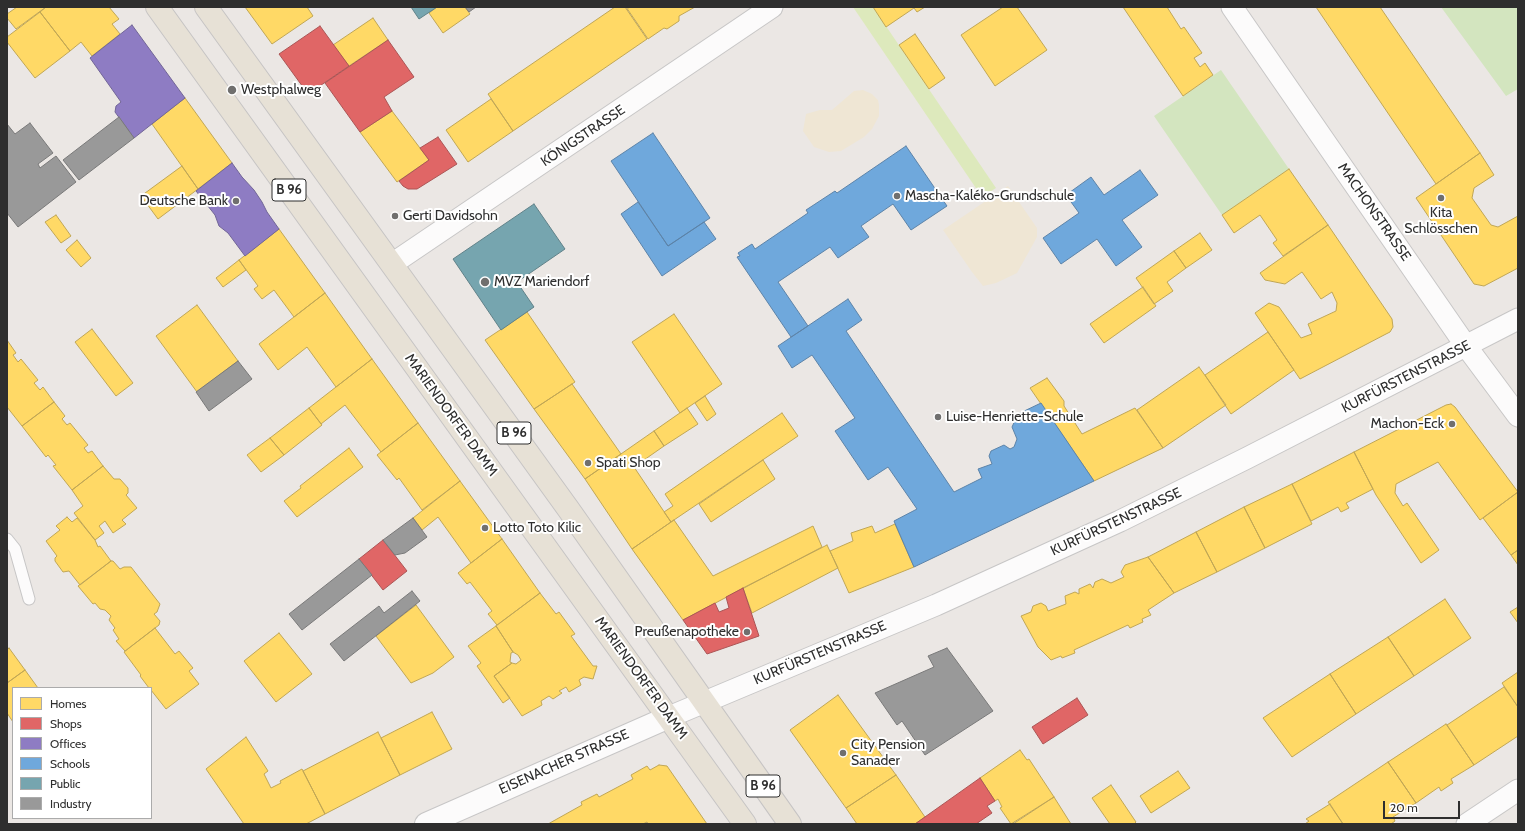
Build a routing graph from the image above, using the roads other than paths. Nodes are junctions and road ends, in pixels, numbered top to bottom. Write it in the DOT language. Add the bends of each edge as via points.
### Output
graph roads {
  1 [pos="157,7"];
  2 [pos="206,7"];
  3 [pos="772,7"];
  4 [pos="1232,7"];
  5 [pos="392,264"];
  6 [pos="1518,320"];
  7 [pos="1466,346"];
  8 [pos="1518,416"];
  9 [pos="7,539"];
  10 [pos="29,599"];
  11 [pos="703,702"];
  12 [pos="669,717"];
  13 [pos="1518,790"];
  14 [pos="426,824"];
  15 [pos="745,824"];
  16 [pos="790,824"];
  17 [pos="1466,824"];
  1 -- 12 [label="main road, MARIENDORFER DAMM / B 96"];
  2 -- 5 [label="main road, B 96"];
  3 -- 5 [label="street, KÖNIGSTRASSE"];
  4 -- 7 [label="street, MACHONSTRASSE"];
  5 -- 11 [label="main road, B 96"];
  6 -- 7 [label="street, KURFÜRSTENSTRASSE"];
  7 -- 8 [label="street, MACHONSTRASSE"];
  7 -- 11 [label="street, KURFÜRSTENSTRASSE" via="1120,521 936,605"];
  9 -- 10 [label="lane" via="15,549"];
  11 -- 12 [label="street, EISENACHER STRASSE"];
  11 -- 16 [label="main road, B 96"];
  12 -- 14 [label="street, EISENACHER STRASSE"];
  12 -- 15 [label="main road, MARIENDORFER DAMM / B 96"];
  13 -- 17 [label="street"];
}
